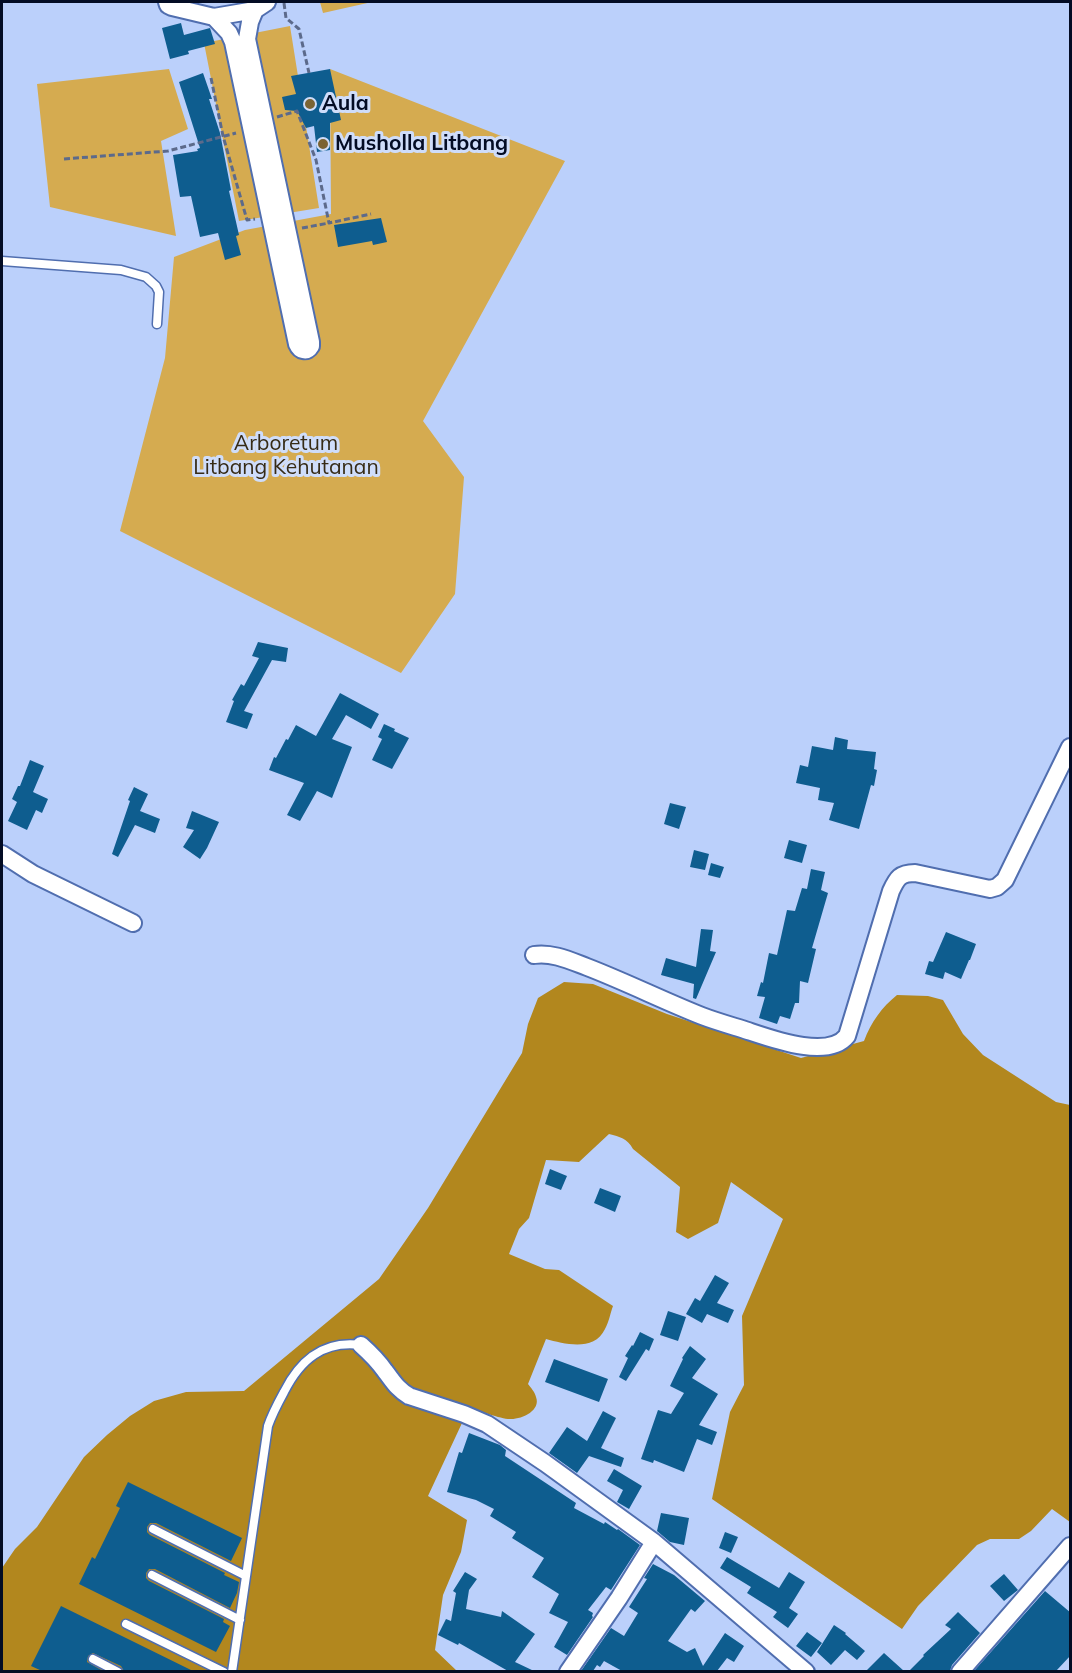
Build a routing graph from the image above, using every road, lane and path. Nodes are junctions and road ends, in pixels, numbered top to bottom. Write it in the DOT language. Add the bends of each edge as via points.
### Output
graph roads {
  1 [pos="167,2"];
  2 [pos="283,2"];
  3 [pos="261,6"];
  4 [pos="214,17"];
  5 [pos="240,41"];
  6 [pos="309,73"];
  7 [pos="211,78"];
  8 [pos="258,125"];
  9 [pos="223,136"];
  10 [pos="64,159"];
  11 [pos="371,214"];
  12 [pos="247,220"];
  13 [pos="329,223"];
  14 [pos="281,224"];
  15 [pos="2,261"];
  16 [pos="157,324"];
  17 [pos="1071,747"];
  18 [pos="2,854"];
  19 [pos="133,923"];
  20 [pos="534,955"];
  21 [pos="361,1345"];
  22 [pos="153,1529"];
  23 [pos="654,1542"];
  24 [pos="1071,1546"];
  25 [pos="152,1575"];
  26 [pos="246,1576"];
  27 [pos="240,1620"];
  28 [pos="126,1624"];
  29 [pos="93,1659"];
  30 [pos="118,1671"];
  31 [pos="225,1671"];
  32 [pos="232,1671"];
  33 [pos="568,1671"];
  34 [pos="806,1671"];
  35 [pos="960,1671"];
  1 -- 4 [label="street" via="172,7"];
  2 -- 6 [label="path" via="286,18 299,29"];
  3 -- 4 [label="street"];
  3 -- 5 [label="street"];
  4 -- 5 [label="street"];
  5 -- 8 [label="street"];
  7 -- 9 [label="path"];
  8 -- 9 [label="path"];
  8 -- 13 [label="path" via="297,111 316,160"];
  8 -- 14 [label="street"];
  9 -- 10 [label="path" via="168,151"];
  9 -- 12 [label="path"];
  11 -- 13 [label="path"];
  13 -- 14 [label="path"];
  14 -- 14 [label="street" via="297,344 303,351 310,348 311,342"];
  15 -- 16 [label="lane" via="121,270 146,277 159,292"];
  17 -- 20 [label="street" via="1005,880 998,886 990,890 976,888 915,873 905,873 896,880 847,1036 834,1045 804,1046 774,1040 704,1017 567,959"];
  18 -- 19 [label="street" via="33,874"];
  21 -- 23 [label="street" via="400,1391 487,1424"];
  21 -- 26 [label="lane" via="335,1346 311,1356 293,1375 272,1415"];
  22 -- 26 [label="lane"];
  23 -- 33 [label="street"];
  23 -- 34 [label="street"];
  24 -- 35 [label="street"];
  25 -- 27 [label="lane"];
  26 -- 27 [label="lane"];
  27 -- 32 [label="lane"];
  28 -- 31 [label="lane"];
  29 -- 30 [label="lane"];
}
